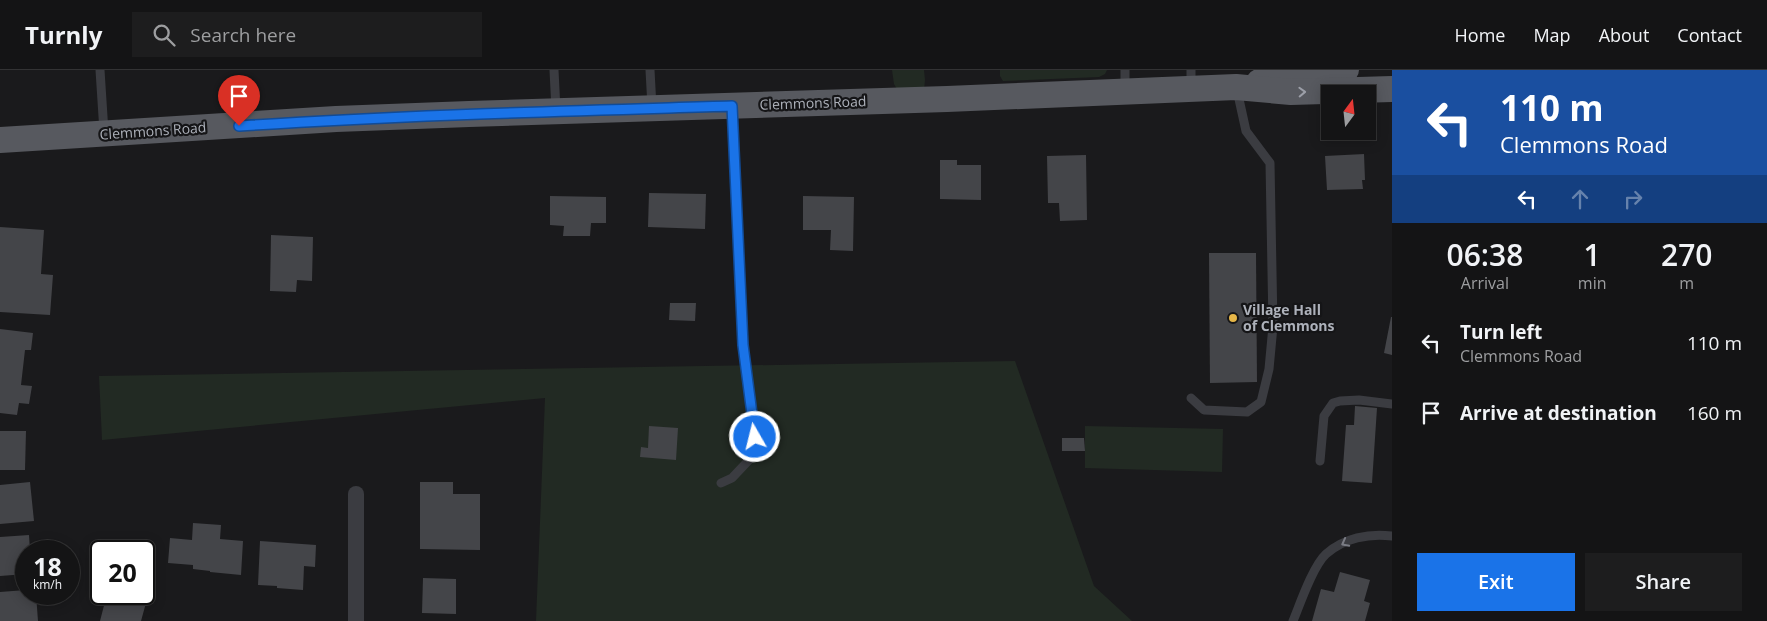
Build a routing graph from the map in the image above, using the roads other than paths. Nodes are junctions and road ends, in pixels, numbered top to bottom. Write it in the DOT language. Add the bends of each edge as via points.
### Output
graph roads {
  1 [pos="100,70"];
  2 [pos="554,70"];
  3 [pos="650,70"];
  4 [pos="1346,70"];
  5 [pos="1191,80"];
  6 [pos="1125,81"];
  7 [pos="1236,88"];
  8 [pos="1392,89"];
  9 [pos="732,106"];
  10 [pos="652,109"];
  11 [pos="556,111"];
  12 [pos="104,135"];
  13 [pos="0,140"];
  14 [pos="1191,398"];
  15 [pos="1392,404"];
  16 [pos="1320,461"];
  17 [pos="721,483"];
  18 [pos="356,494"];
  19 [pos="1392,536"];
  20 [pos="356,621"];
  21 [pos="1293,621"];
  1 -- 12 [label="lane"];
  2 -- 11 [label="lane"];
  3 -- 10 [label="lane"];
  4 -- 7 [label="main road, Clemmons Road" via="1296,74"];
  5 -- 6 [label="main road, Clemmons Road"];
  5 -- 7 [label="main road, Clemmons Road"];
  6 -- 9 [label="main road, Clemmons Road"];
  7 -- 8 [label="main road, Clemmons Road, one-way" via="1291,92"];
  7 -- 14 [label="lane" via="1246,132 1270,163 1273,326 1269,369 1261,402 1247,412 1204,410"];
  9 -- 10 [label="main road, Clemmons Road"];
  9 -- 17 [label="lane" via="743,345 755,437 749,460 732,478"];
  10 -- 11 [label="main road, Clemmons Road"];
  11 -- 12 [label="main road, Clemmons Road" via="345,119"];
  12 -- 13 [label="main road, Clemmons Road"];
  15 -- 16 [label="lane" via="1359,400 1333,403 1324,416"];
  18 -- 20 [label="street"];
  19 -- 21 [label="lane, one-way" via="1378,534 1350,539 1325,555"];
}
